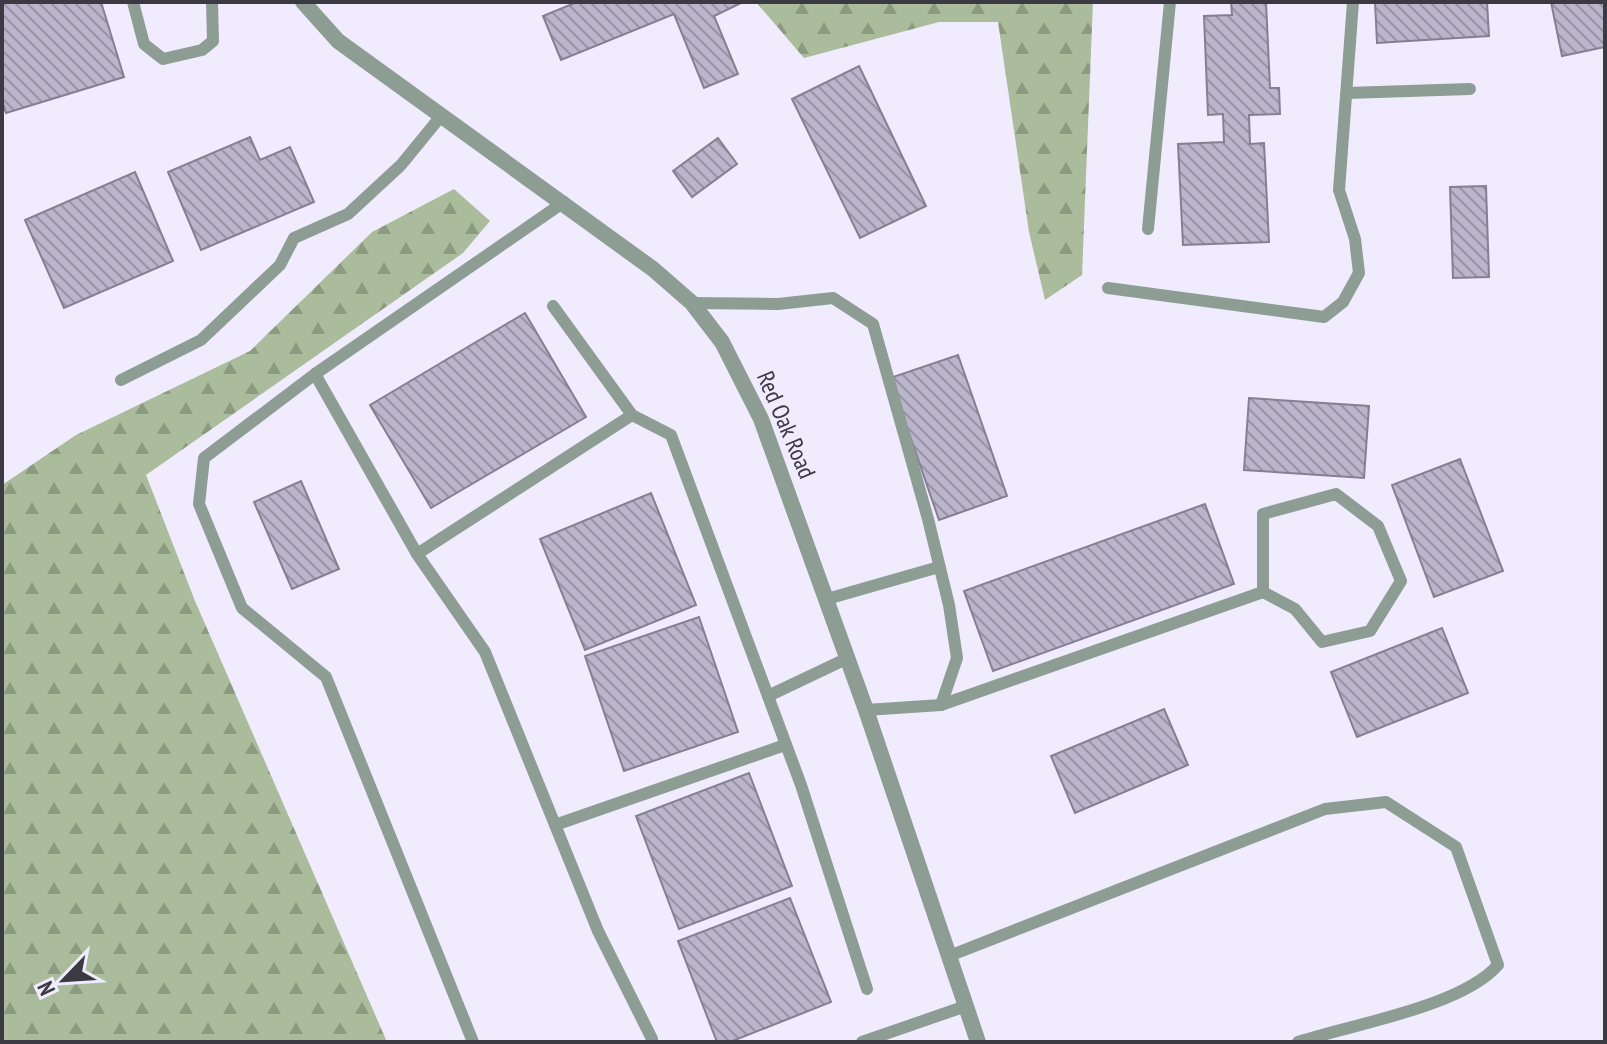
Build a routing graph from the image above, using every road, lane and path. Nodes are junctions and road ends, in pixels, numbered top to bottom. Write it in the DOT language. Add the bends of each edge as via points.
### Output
graph roads {
  1 [pos="133,2"];
  2 [pos="212,2"];
  3 [pos="303,2"];
  4 [pos="1170,2"];
  5 [pos="1353,2"];
  6 [pos="1470,89"];
  7 [pos="1347,93"];
  8 [pos="441,116"];
  9 [pos="564,202"];
  10 [pos="1148,229"];
  11 [pos="1108,288"];
  12 [pos="692,303"];
  13 [pos="553,306"];
  14 [pos="315,374"];
  15 [pos="121,380"];
  16 [pos="632,415"];
  17 [pos="417,554"];
  18 [pos="939,567"];
  19 [pos="1263,592"];
  20 [pos="827,599"];
  21 [pos="848,658"];
  22 [pos="768,696"];
  23 [pos="941,705"];
  24 [pos="866,710"];
  25 [pos="785,745"];
  26 [pos="555,825"];
  27 [pos="949,956"];
  28 [pos="867,989"];
  29 [pos="966,1006"];
  30 [pos="652,1039"];
  31 [pos="473,1042"];
  32 [pos="862,1042"];
  33 [pos="978,1042"];
  34 [pos="1298,1042"];
  1 -- 2 [label="lane" via="144,44 163,59 202,50 213,41"];
  3 -- 8 [label="street, Red Oak Road" via="338,41"];
  4 -- 10 [label="lane"];
  5 -- 7 [label="lane"];
  6 -- 7 [label="lane"];
  7 -- 11 [label="lane" via="1339,190 1355,239 1359,273 1343,302 1324,317"];
  8 -- 9 [label="street, Red Oak Road"];
  8 -- 15 [label="lane" via="401,165 348,214 294,238 280,265 201,340"];
  9 -- 12 [label="street, Red Oak Road"];
  9 -- 14 [label="lane"];
  12 -- 18 [label="lane" via="778,304 833,298 873,324"];
  12 -- 20 [label="street, Red Oak Road" via="722,342 761,419"];
  13 -- 16 [label="lane"];
  14 -- 17 [label="lane"];
  14 -- 31 [label="lane" via="204,458 199,504 242,608 326,677"];
  16 -- 17 [label="lane"];
  16 -- 22 [label="lane" via="671,435"];
  17 -- 26 [label="lane" via="485,652"];
  18 -- 20 [label="lane"];
  18 -- 23 [label="lane" via="957,658"];
  19 -- 19 [label="lane" via="1295,609 1322,642 1370,631 1401,581 1378,526 1336,494 1263,514"];
  19 -- 23 [label="lane"];
  20 -- 21 [label="street, Red Oak Road"];
  21 -- 22 [label="lane"];
  21 -- 24 [label="street, Red Oak Road"];
  22 -- 25 [label="lane"];
  23 -- 24 [label="lane"];
  24 -- 27 [label="street, Red Oak Road"];
  25 -- 26 [label="lane"];
  25 -- 28 [label="lane"];
  26 -- 30 [label="lane" via="598,931"];
  27 -- 29 [label="street, Red Oak Road"];
  27 -- 34 [label="lane" via="1325,809 1386,802 1456,847 1498,965 1486,978 1403,1013"];
  29 -- 32 [label="lane"];
  29 -- 33 [label="street, Red Oak Road"];
}
